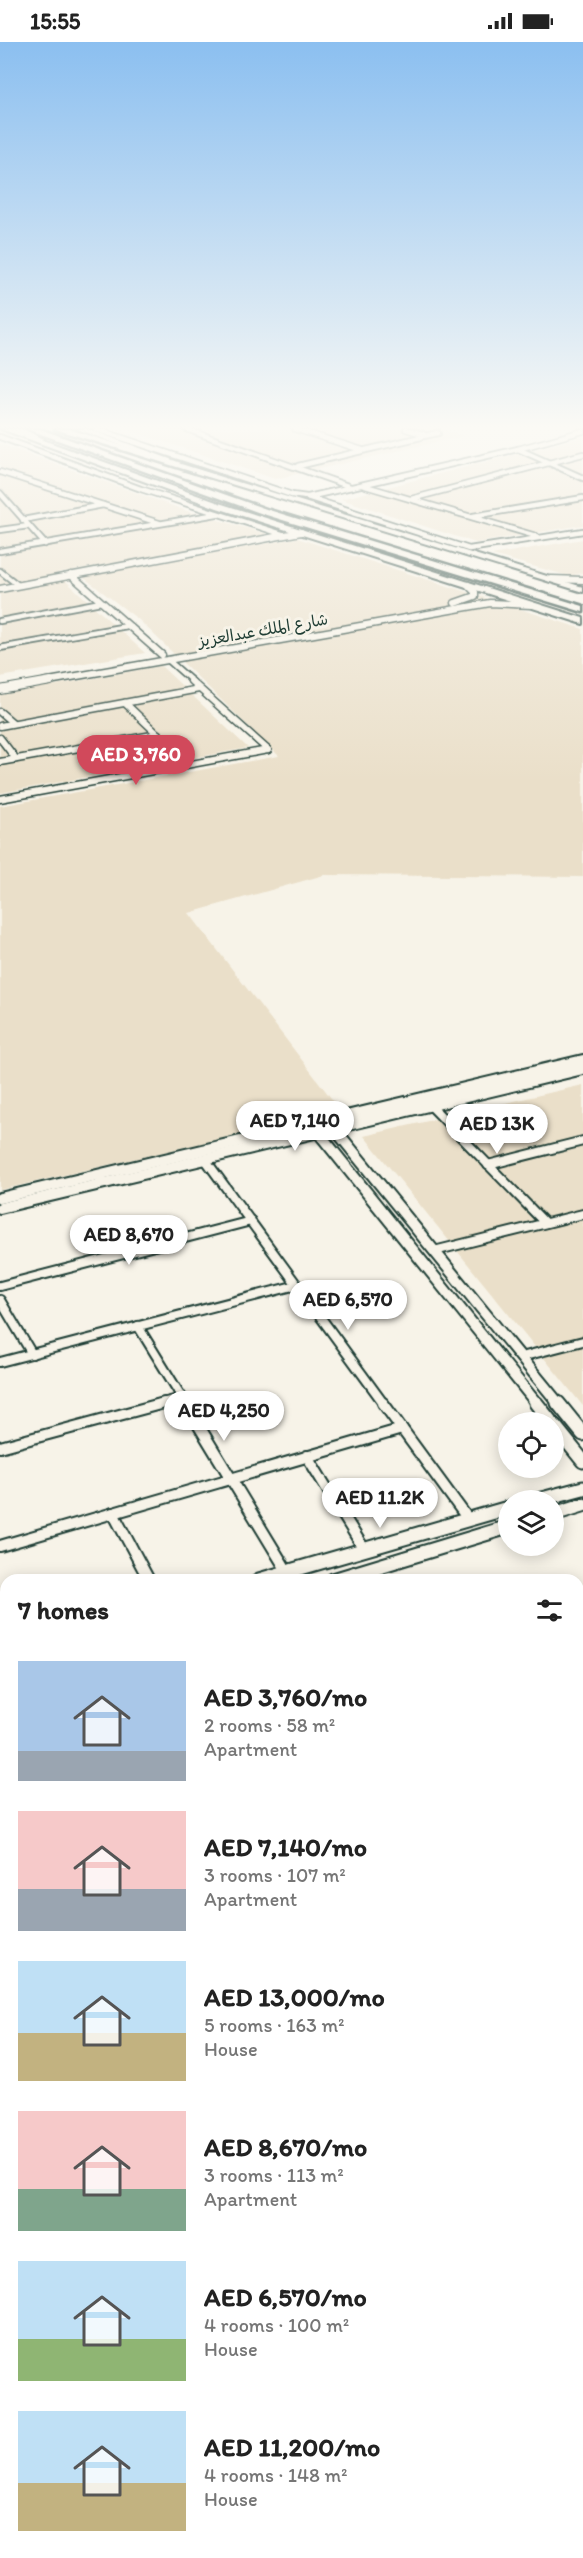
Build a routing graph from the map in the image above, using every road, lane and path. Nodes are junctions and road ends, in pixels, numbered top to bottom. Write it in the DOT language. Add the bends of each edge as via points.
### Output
graph roads {
  1 [pos="29,546"];
  2 [pos="229,546"];
  3 [pos="346,546"];
  4 [pos="381,546"];
  5 [pos="407,546"];
  6 [pos="451,546"];
  7 [pos="453,546"];
  8 [pos="496,546"];
  9 [pos="0,551"];
  10 [pos="400,552"];
  11 [pos="470,552"];
  12 [pos="0,571"];
  13 [pos="71,576"];
  14 [pos="545,578"];
  15 [pos="583,580"];
  16 [pos="18,585"];
  17 [pos="468,585"];
  18 [pos="0,589"];
  19 [pos="583,590"];
  20 [pos="583,600"];
  21 [pos="466,601"];
  22 [pos="101,602"];
  23 [pos="490,603"];
  24 [pos="531,605"];
  25 [pos="583,609"];
  26 [pos="583,615"];
  27 [pos="0,621"];
  28 [pos="583,621"];
  29 [pos="127,626"];
  30 [pos="0,648"];
  31 [pos="165,658"];
  32 [pos="0,684"];
  33 [pos="199,689"];
  34 [pos="0,690"];
  35 [pos="125,703"];
  36 [pos="0,712"];
  37 [pos="13,723"];
  38 [pos="0,726"];
  39 [pos="158,734"];
  40 [pos="0,738"];
  41 [pos="16,759"];
  42 [pos="0,762"];
  43 [pos="189,764"];
  44 [pos="0,799"];
  45 [pos="583,1060"];
  46 [pos="583,1069"];
  47 [pos="430,1105"];
  48 [pos="322,1128"];
  49 [pos="583,1141"];
  50 [pos="205,1159"];
  51 [pos="488,1165"];
  52 [pos="0,1198"];
  53 [pos="0,1208"];
  54 [pos="583,1214"];
  55 [pos="251,1221"];
  56 [pos="545,1223"];
  57 [pos="434,1251"];
  58 [pos="297,1285"];
  59 [pos="0,1286"];
  60 [pos="0,1300"];
  61 [pos="138,1326"];
  62 [pos="583,1341"];
  63 [pos="32,1354"];
  64 [pos="521,1358"];
  65 [pos="0,1362"];
  66 [pos="182,1398"];
  67 [pos="543,1412"];
  68 [pos="402,1429"];
  69 [pos="583,1434"];
  70 [pos="564,1438"];
  71 [pos="0,1448"];
  72 [pos="307,1456"];
  73 [pos="583,1461"];
  74 [pos="231,1478"];
  75 [pos="583,1488"];
  76 [pos="564,1493"];
  77 [pos="583,1505"];
  78 [pos="498,1511"];
  79 [pos="564,1511"];
  80 [pos="113,1513"];
  81 [pos="468,1519"];
  82 [pos="498,1531"];
  83 [pos="0,1546"];
  84 [pos="364,1549"];
  85 [pos="146,1574"];
  86 [pos="288,1574"];
  87 [pos="374,1574"];
  1 -- 9 [label="street"];
  2 -- 13 [label="street"];
  3 -- 17 [label="main road"];
  4 -- 10 [label="highway"];
  5 -- 20 [label="highway"];
  6 -- 11 [label="main road"];
  7 -- 11 [label="street"];
  8 -- 11 [label="street"];
  10 -- 25 [label="highway"];
  10 -- 26 [label="highway"];
  11 -- 14 [label="main road"];
  12 -- 16 [label="street"];
  13 -- 16 [label="street"];
  13 -- 22 [label="street"];
  14 -- 15 [label="street"];
  14 -- 19 [label="main road"];
  16 -- 18 [label="street"];
  17 -- 21 [label="street" via="476,594"];
  17 -- 24 [label="main road"];
  21 -- 23 [label="street" via="494,600"];
  21 -- 31 [label="street"];
  22 -- 27 [label="street"];
  22 -- 29 [label="street"];
  23 -- 24 [label="street, شارع الملك عبدالعزيز"];
  23 -- 31 [label="street, شارع الملك عبدالعزيز"];
  24 -- 28 [label="main road"];
  29 -- 30 [label="street"];
  29 -- 31 [label="street"];
  31 -- 32 [label="street, شارع الملك عبدالعزيز"];
  31 -- 33 [label="street"];
  31 -- 34 [label="street, شارع الملك عبدالعزيز"];
  33 -- 35 [label="street"];
  33 -- 43 [label="street" via="268,750"];
  35 -- 37 [label="street"];
  35 -- 39 [label="street"];
  36 -- 37 [label="street"];
  37 -- 38 [label="street"];
  39 -- 41 [label="street"];
  39 -- 43 [label="street"];
  40 -- 41 [label="street"];
  41 -- 42 [label="street"];
  43 -- 44 [label="street"];
  45 -- 48 [label="street"];
  46 -- 47 [label="street"];
  47 -- 48 [label="street"];
  47 -- 51 [label="street"];
  48 -- 50 [label="street"];
  48 -- 52 [label="street"];
  48 -- 57 [label="street"];
  48 -- 67 [label="street"];
  49 -- 51 [label="street"];
  50 -- 53 [label="street"];
  50 -- 55 [label="street"];
  51 -- 56 [label="street"];
  54 -- 56 [label="street"];
  55 -- 58 [label="street"];
  55 -- 59 [label="street"];
  56 -- 57 [label="street"];
  57 -- 64 [label="street"];
  58 -- 61 [label="street"];
  58 -- 68 [label="street"];
  60 -- 63 [label="street"];
  61 -- 63 [label="street"];
  61 -- 66 [label="street"];
  62 -- 64 [label="street"];
  63 -- 65 [label="street"];
  64 -- 69 [label="street"];
  66 -- 71 [label="street"];
  66 -- 74 [label="street"];
  68 -- 72 [label="street"];
  68 -- 81 [label="street"];
  70 -- 73 [label="street"];
  72 -- 74 [label="street"];
  72 -- 84 [label="street"];
  74 -- 80 [label="street"];
  74 -- 86 [label="street"];
  75 -- 76 [label="street"];
  77 -- 79 [label="street"];
  78 -- 81 [label="street"];
  80 -- 83 [label="street"];
  80 -- 85 [label="street"];
  81 -- 84 [label="street"];
  82 -- 87 [label="street"];
  84 -- 86 [label="street"];
}
